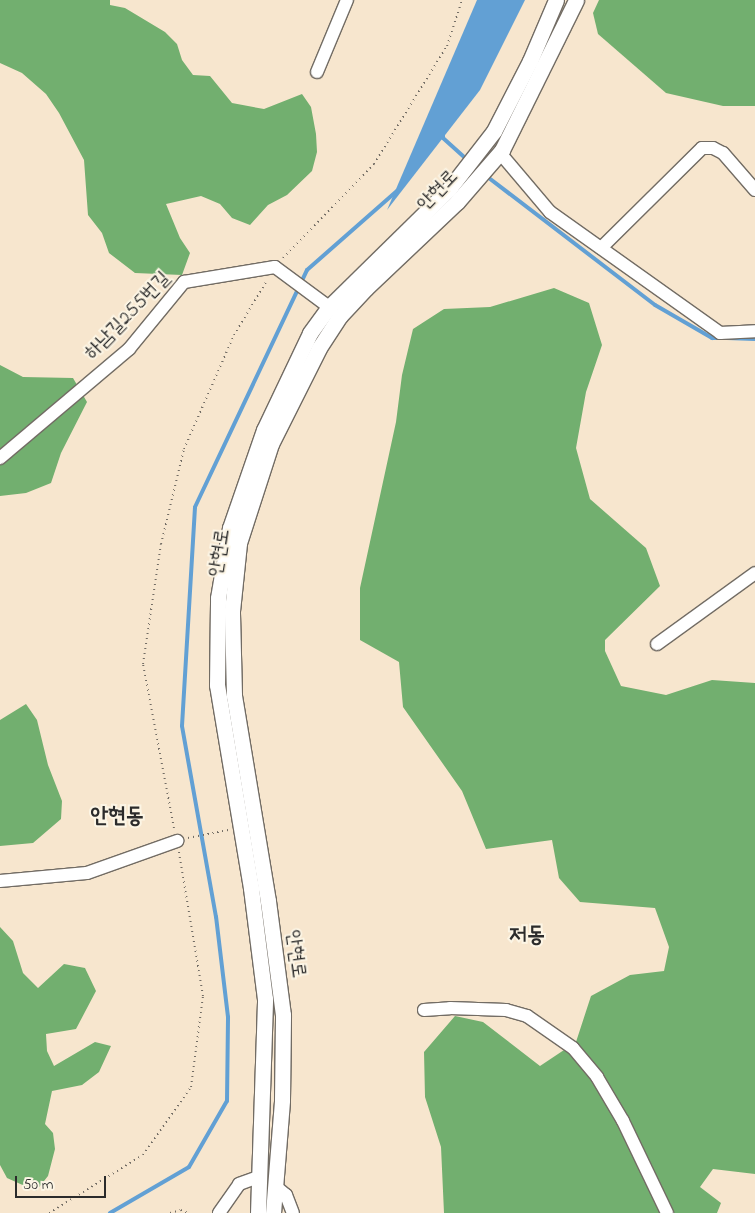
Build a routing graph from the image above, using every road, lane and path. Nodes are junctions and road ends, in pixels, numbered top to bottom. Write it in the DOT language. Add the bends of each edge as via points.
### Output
graph roads {
  1 [pos="347,0"];
  2 [pos="556,0"];
  3 [pos="576,0"];
  4 [pos="317,72"];
  5 [pos="486,141"];
  6 [pos="495,158"];
  7 [pos="755,190"];
  8 [pos="601,248"];
  9 [pos="334,312"];
  10 [pos="755,331"];
  11 [pos="0,458"];
  12 [pos="755,573"];
  13 [pos="657,644"];
  14 [pos="240,826"];
  15 [pos="179,840"];
  16 [pos="0,881"];
  17 [pos="424,1010"];
  18 [pos="261,1176"];
  19 [pos="274,1186"];
  20 [pos="52,1210"];
  21 [pos="55,1213"];
  22 [pos="170,1213"];
  23 [pos="188,1213"];
  24 [pos="219,1213"];
  25 [pos="258,1213"];
  26 [pos="273,1213"];
  27 [pos="293,1213"];
  28 [pos="667,1213"];
  1 -- 4 [label="street"];
  2 -- 5 [label="street, 안현로" via="530,61"];
  3 -- 6 [label="street, 안현로" via="512,135"];
  5 -- 6 [label="street"];
  5 -- 9 [label="street, 안현로" via="449,189"];
  6 -- 8 [label="street" via="550,212"];
  6 -- 9 [label="street, 안현로" via="474,184"];
  7 -- 8 [label="street" via="723,152 702,148"];
  8 -- 10 [label="street" via="720,333"];
  9 -- 11 [label="street, 하남길255번길" via="311,291 275,267 184,282 129,349"];
  9 -- 14 [label="street, 안현로" via="310,333 278,397 242,487 227,546 218,598 217,685"];
  9 -- 19 [label="street, 안현로" via="301,378 258,478 239,543 232,611 234,695 283,1015 282,1100"];
  12 -- 13 [label="street"];
  14 -- 15 [label="path"];
  14 -- 18 [label="street, 안현로" via="265,999"];
  15 -- 16 [label="street" via="87,873"];
  17 -- 28 [label="street" via="506,1010 527,1016 573,1048 597,1077 623,1122"];
  18 -- 24 [label="street" via="239,1184"];
  18 -- 25 [label="street, 안현로"];
  19 -- 26 [label="street, 안현로"];
  19 -- 27 [label="street" via="286,1195"];
  20 -- 21 [label="path"];
  22 -- 23 [label="path"];
}
